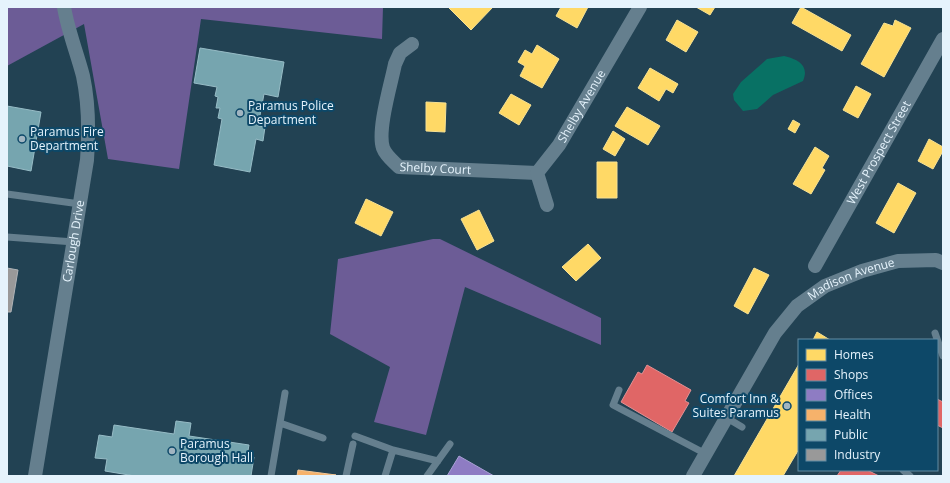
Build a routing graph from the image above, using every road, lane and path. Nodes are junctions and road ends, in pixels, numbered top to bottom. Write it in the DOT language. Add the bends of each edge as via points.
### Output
graph roads {
  1 [pos="64,7"];
  2 [pos="640,7"];
  3 [pos="943,40"];
  4 [pos="412,44"];
  5 [pos="537,173"];
  6 [pos="7,194"];
  7 [pos="80,204"];
  8 [pos="547,205"];
  9 [pos="7,237"];
  10 [pos="74,242"];
  11 [pos="943,263"];
  12 [pos="815,266"];
  13 [pos="935,333"];
  14 [pos="937,339"];
  15 [pos="938,342"];
  16 [pos="943,356"];
  17 [pos="619,390"];
  18 [pos="285,393"];
  19 [pos="727,418"];
  20 [pos="280,423"];
  21 [pos="742,427"];
  22 [pos="355,436"];
  23 [pos="323,438"];
  24 [pos="353,444"];
  25 [pos="450,444"];
  26 [pos="393,450"];
  27 [pos="706,454"];
  28 [pos="438,461"];
  29 [pos="35,476"];
  30 [pos="271,476"];
  31 [pos="346,476"];
  32 [pos="385,476"];
  33 [pos="427,476"];
  34 [pos="693,476"];
  1 -- 7 [label="street, Carlough Drive" via="83,76 87,102 89,133"];
  2 -- 5 [label="street, Shelby Avenue" via="559,145"];
  3 -- 12 [label="street, West Prospect Street"];
  4 -- 5 [label="street, Shelby Court" via="400,53 394,72 382,135 383,147 388,157 399,167"];
  5 -- 8 [label="street"];
  6 -- 7 [label="lane"];
  7 -- 10 [label="street, Carlough Drive"];
  9 -- 10 [label="lane"];
  10 -- 29 [label="street, Carlough Drive"];
  11 -- 19 [label="street, Madison Avenue" via="936,260 898,261 862,271 825,286 797,306 775,334"];
  13 -- 14 [label="lane"];
  15 -- 16 [label="lane"];
  17 -- 27 [label="lane" via="614,405"];
  18 -- 20 [label="lane"];
  19 -- 21 [label="lane"];
  19 -- 27 [label="street"];
  20 -- 23 [label="lane"];
  20 -- 30 [label="lane"];
  22 -- 26 [label="lane"];
  24 -- 31 [label="lane"];
  25 -- 28 [label="lane"];
  26 -- 28 [label="lane"];
  26 -- 32 [label="lane"];
  27 -- 34 [label="street"];
  28 -- 33 [label="lane"];
}
